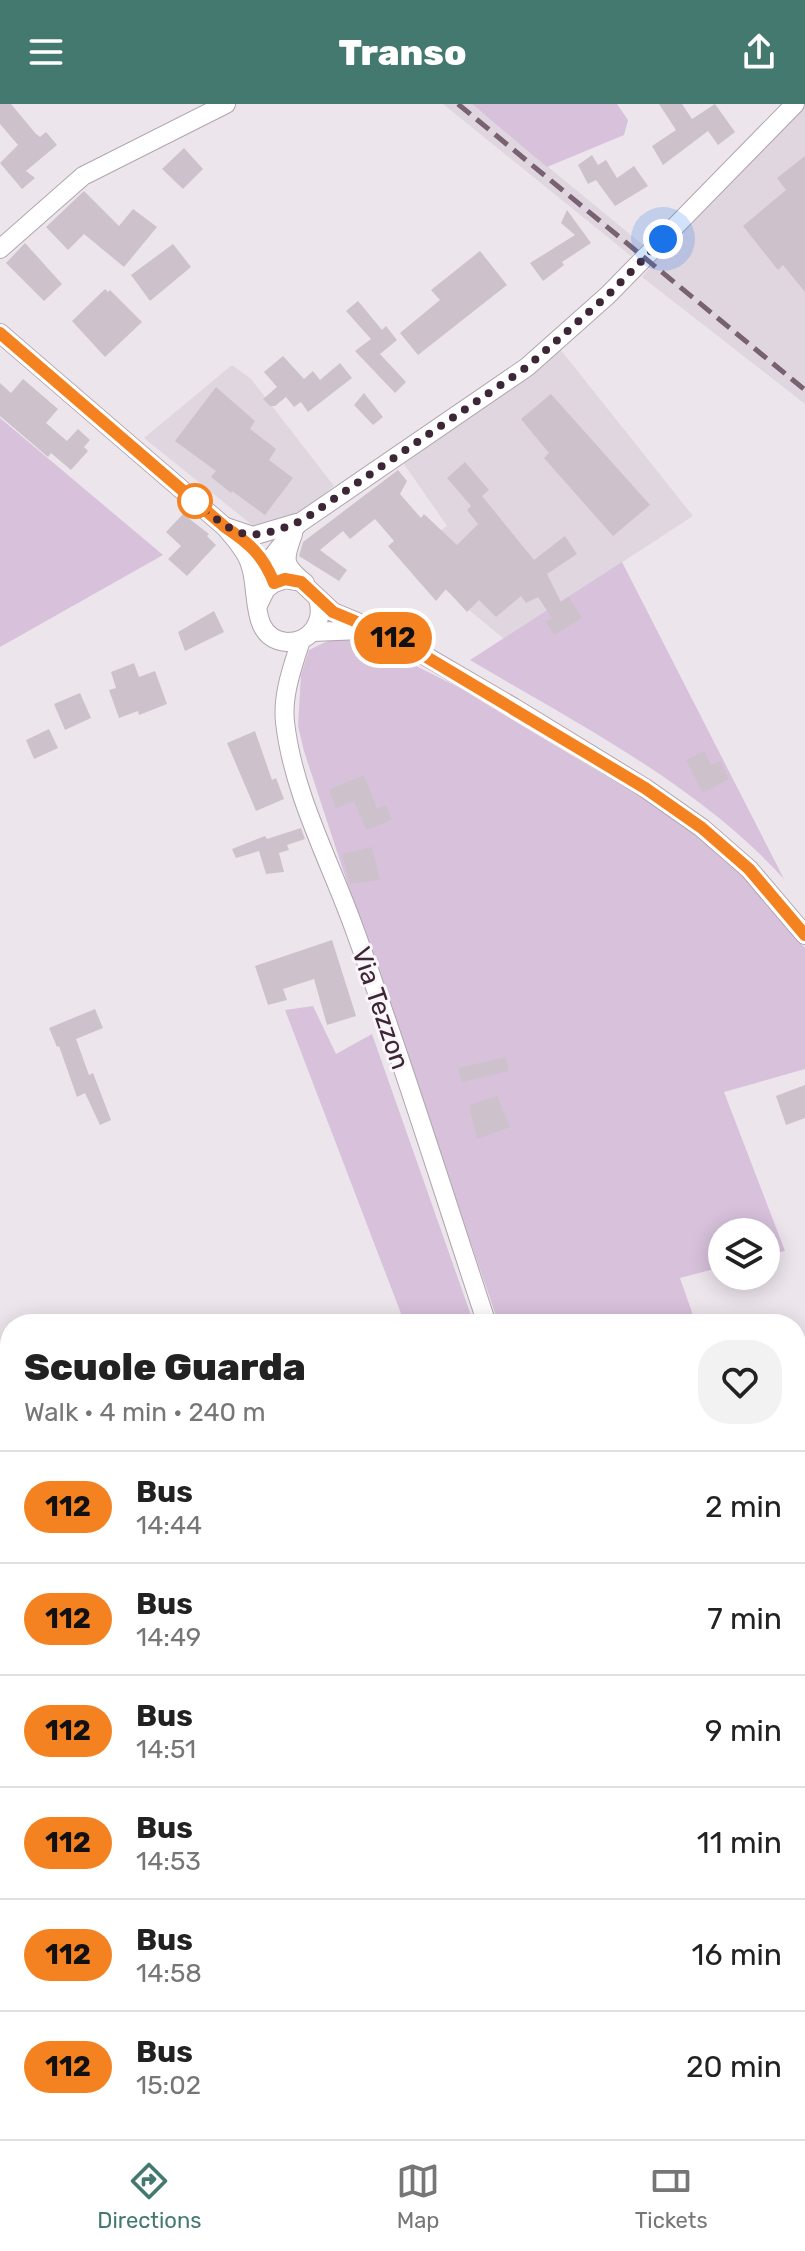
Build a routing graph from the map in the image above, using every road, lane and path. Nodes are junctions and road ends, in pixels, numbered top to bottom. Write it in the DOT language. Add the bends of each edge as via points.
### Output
graph roads {
  1 [pos="226,104"];
  2 [pos="795,104"];
  3 [pos="0,249"];
  4 [pos="0,333"];
  5 [pos="300,522"];
  6 [pos="224,526"];
  7 [pos="276,582"];
  8 [pos="313,592"];
  9 [pos="258,605"];
  10 [pos="369,630"];
  11 [pos="266,633"];
  12 [pos="307,636"];
  13 [pos="286,690"];
  14 [pos="805,935"];
  15 [pos="484,1314"];
  1 -- 3 [label="street" via="83,176"];
  2 -- 5 [label="street" via="608,295 527,367"];
  4 -- 6 [label="street"];
  5 -- 6 [label="street" via="253,536"];
  5 -- 7 [label="street" via="273,556"];
  5 -- 8 [label="street" via="286,563"];
  6 -- 7 [label="street" via="263,558"];
  6 -- 9 [label="street" via="250,563"];
  7 -- 8 [label="street" via="292,579"];
  7 -- 9 [label="street"];
  8 -- 10 [label="street" via="333,612"];
  8 -- 12 [label="street" via="320,616"];
  9 -- 11 [label="street"];
  10 -- 12 [label="street"];
  10 -- 14 [label="street" via="393,637 500,699 668,804 749,869"];
  11 -- 12 [label="street" via="283,641"];
  11 -- 13 [label="street, Via Tezzon" via="278,651"];
  12 -- 13 [label="street, Via Tezzon"];
  13 -- 15 [label="street, Via Tezzon" via="285,722 302,794 354,928"];
}
